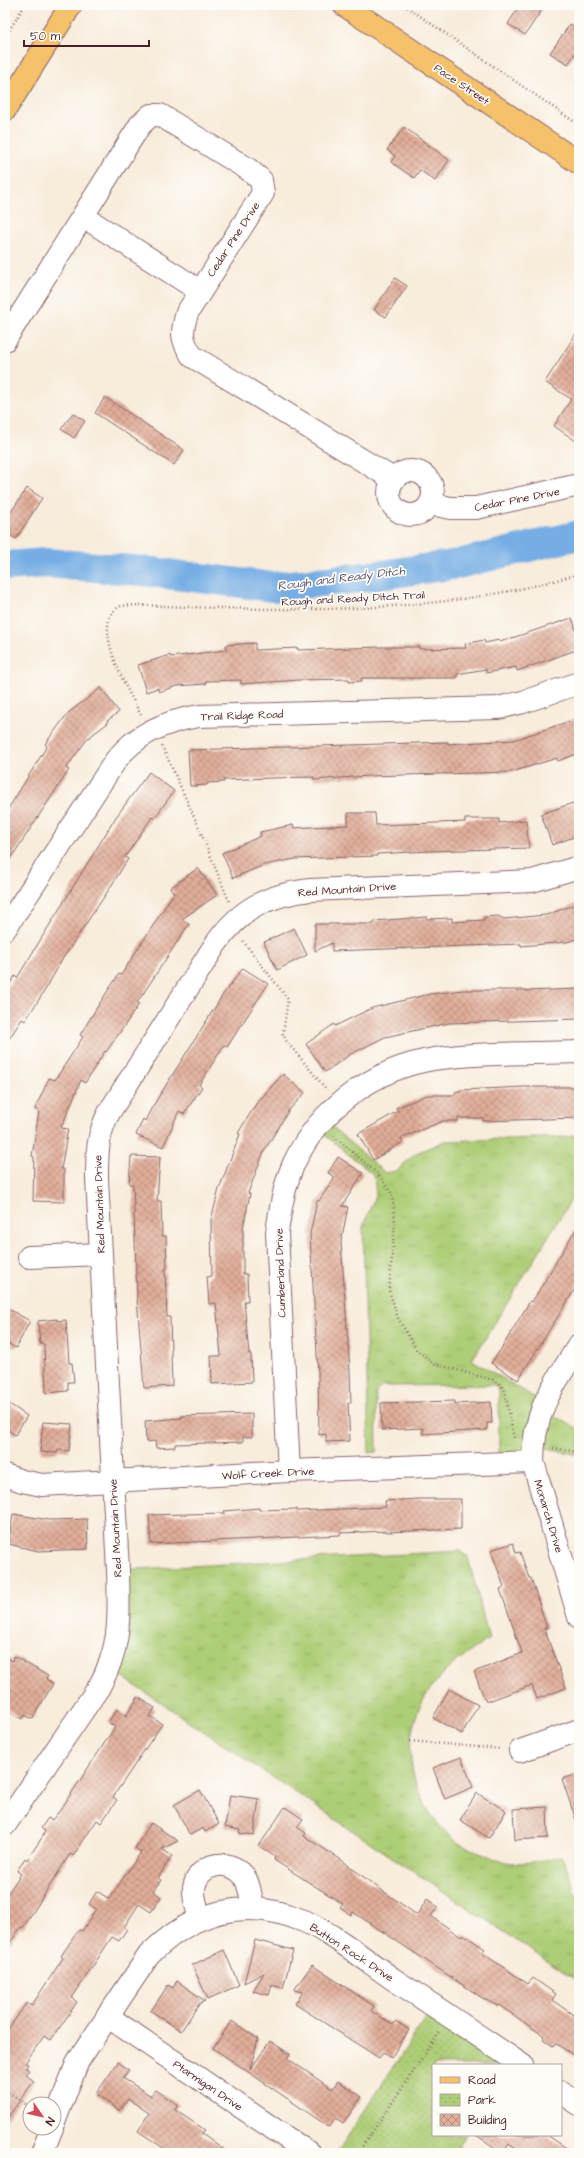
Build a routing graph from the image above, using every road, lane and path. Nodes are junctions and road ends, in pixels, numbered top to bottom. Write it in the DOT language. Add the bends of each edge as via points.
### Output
graph roads {
  1 [pos="25,5"];
  2 [pos="71,5"];
  3 [pos="344,5"];
  4 [pos="404,5"];
  5 [pos="5,37"];
  6 [pos="5,110"];
  7 [pos="579,125"];
  8 [pos="579,163"];
  9 [pos="84,217"];
  10 [pos="200,291"];
  11 [pos="5,340"];
  12 [pos="393,479"];
  13 [pos="579,486"];
  14 [pos="430,504"];
  15 [pos="579,574"];
  16 [pos="579,683"];
  17 [pos="152,730"];
  18 [pos="579,867"];
  19 [pos="233,922"];
  20 [pos="5,929"];
  21 [pos="579,1052"];
  22 [pos="338,1104"];
  23 [pos="319,1124"];
  24 [pos="101,1254"];
  25 [pos="29,1257"];
  26 [pos="579,1345"];
  27 [pos="579,1452"];
  28 [pos="529,1456"];
  29 [pos="289,1472"];
  30 [pos="5,1475"];
  31 [pos="112,1481"];
  32 [pos="579,1617"];
  33 [pos="579,1730"];
  34 [pos="410,1741"];
  35 [pos="520,1751"];
  36 [pos="5,1826"];
  37 [pos="252,1909"];
  38 [pos="200,1918"];
  39 [pos="107,2016"];
  40 [pos="450,2017"];
  41 [pos="520,2064"];
  42 [pos="5,2090"];
  43 [pos="562,2093"];
  44 [pos="22,2101"];
  45 [pos="62,2102"];
  46 [pos="579,2104"];
  47 [pos="49,2136"];
  48 [pos="42,2153"];
  49 [pos="309,2153"];
  50 [pos="358,2153"];
  1 -- 5 [label="path"];
  2 -- 6 [label="main road"];
  3 -- 8 [label="main road, Pace Street"];
  4 -- 7 [label="path"];
  9 -- 10 [label="street"];
  9 -- 10 [label="street, Cedar Pine Drive" via="140,125 151,115 160,115 248,169 261,180 263,193"];
  9 -- 11 [label="street, Cedar Pine Drive"];
  10 -- 12 [label="street, Cedar Pine Drive" via="187,313 182,329 184,344 192,356"];
  12 -- 14 [label="street" via="398,474 412,470 426,476 433,489"];
  12 -- 14 [label="street" via="389,486 390,500 399,512 405,515 420,514"];
  13 -- 14 [label="street, Cedar Pine Drive" via="476,508 451,508"];
  15 -- 17 [label="path, Rough and Ready Ditch Trail" via="509,591 416,603 274,610 140,605 120,607 114,611 109,624 110,649"];
  16 -- 17 [label="street, Trail Ridge Road" via="498,708 199,716"];
  17 -- 19 [label="path" via="175,772"];
  17 -- 20 [label="street, Trail Ridge Road" via="126,748 112,766"];
  18 -- 19 [label="street, Red Mountain Drive" via="532,881 374,886 294,892 266,900"];
  19 -- 22 [label="path" via="288,999 283,1034 287,1042"];
  19 -- 24 [label="street, Red Mountain Drive" via="215,945 101,1129 97,1179"];
  21 -- 22 [label="street, Cumberland Drive" via="434,1059 386,1073"];
  22 -- 23 [label="street, Cumberland Drive"];
  23 -- 28 [label="path" via="378,1174 392,1194 395,1222 389,1290 406,1334 418,1352 430,1362 494,1380 503,1387"];
  23 -- 29 [label="street, Cumberland Drive" via="299,1152 290,1173 280,1206 277,1233"];
  24 -- 25 [label="street"];
  24 -- 31 [label="street, Red Mountain Drive"];
  26 -- 28 [label="street" via="544,1404"];
  27 -- 28 [label="path"];
  28 -- 29 [label="street, Wolf Creek Drive"];
  28 -- 32 [label="street, Monarch Drive"];
  29 -- 31 [label="street, Wolf Creek Drive"];
  30 -- 31 [label="street, Wolf Creek Drive" via="42,1485"];
  31 -- 36 [label="street, Red Mountain Drive" via="119,1614 114,1656 99,1686"];
  33 -- 35 [label="street"];
  34 -- 35 [label="path"];
  37 -- 38 [label="street, Button Rock Drive" via="228,1910"];
  37 -- 38 [label="street" via="250,1890 245,1878 234,1867 219,1864 205,1870 196,1882 194,1898"];
  37 -- 40 [label="street, Button Rock Drive" via="275,1912 305,1921"];
  38 -- 39 [label="street, Button Rock Drive" via="173,1934 149,1955"];
  39 -- 45 [label="street, Button Rock Drive" via="78,2061"];
  39 -- 49 [label="street, Ptarmigan Drive"];
  40 -- 41 [label="street, Button Rock Drive"];
  40 -- 50 [label="path"];
  42 -- 44 [label="path"];
  43 -- 46 [label="street"];
  47 -- 48 [label="street"];
}
